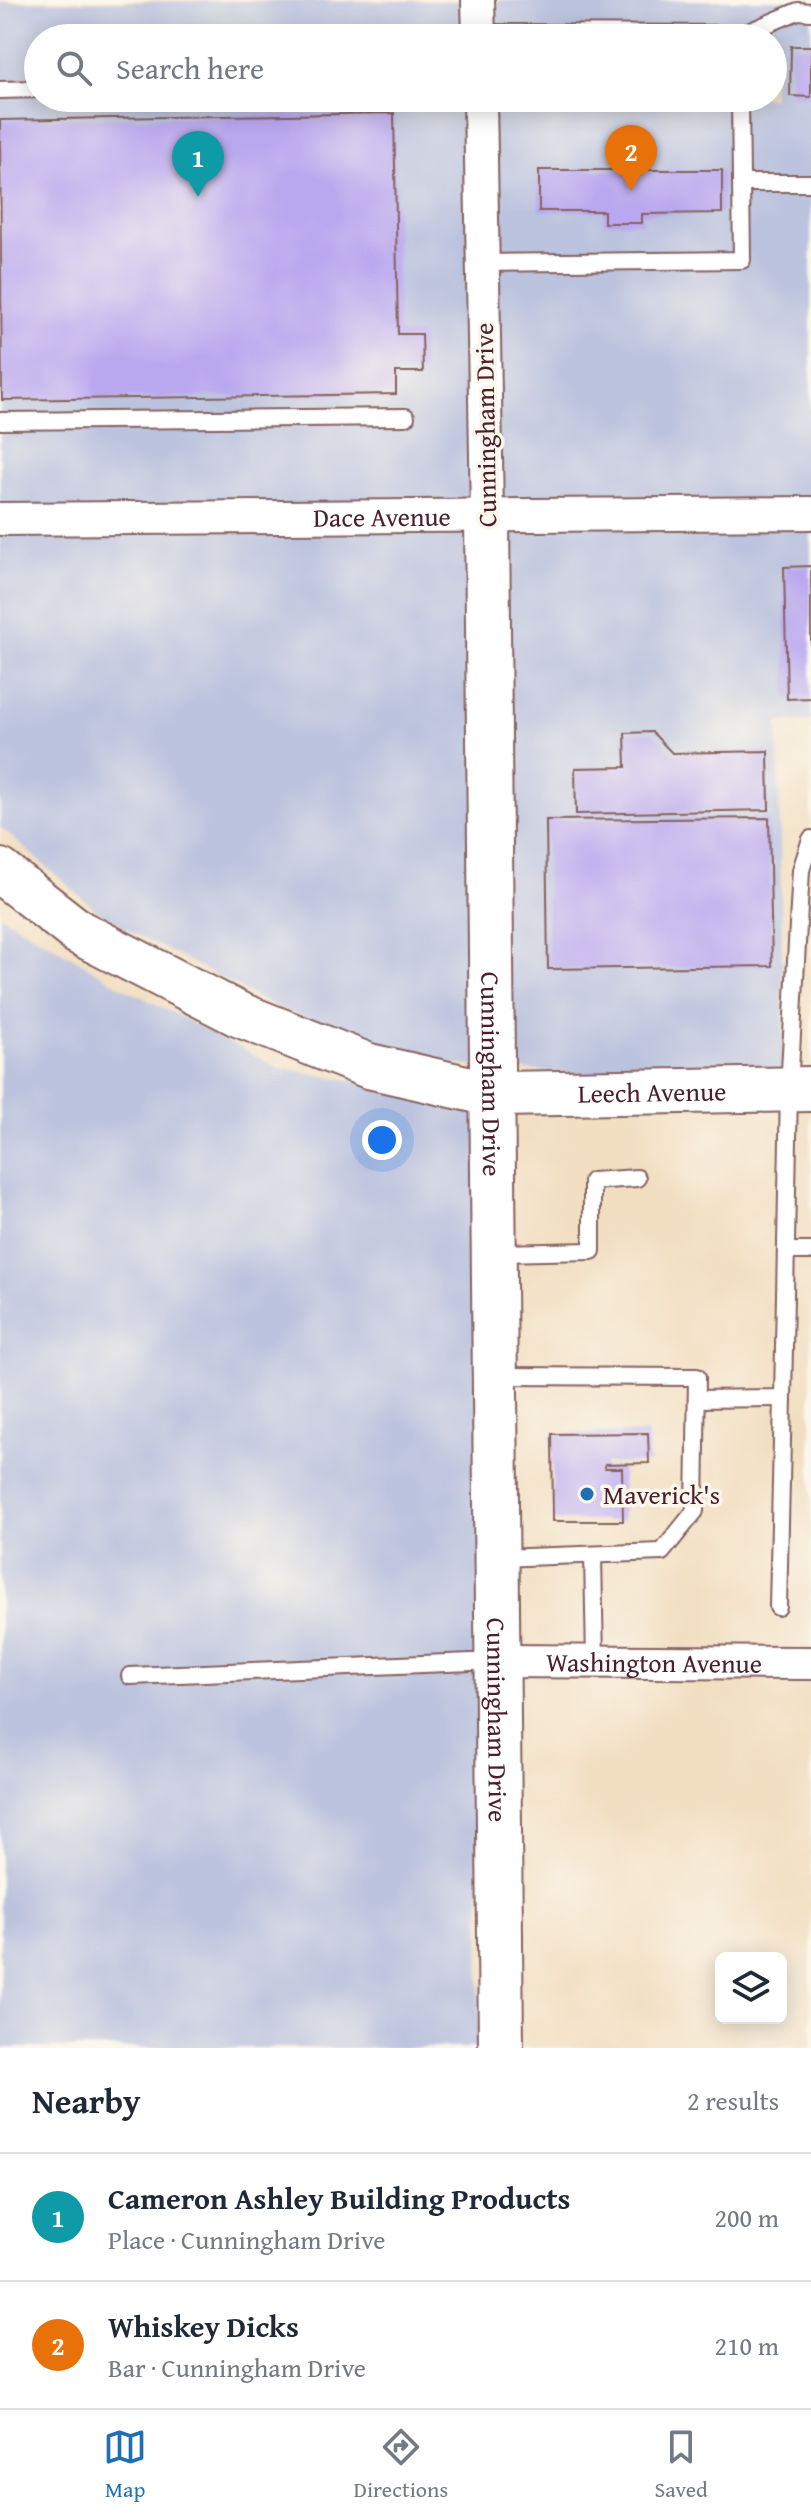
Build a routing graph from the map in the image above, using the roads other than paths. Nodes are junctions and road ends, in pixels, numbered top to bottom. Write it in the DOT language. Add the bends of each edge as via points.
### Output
graph roads {
  1 [pos="478,0"];
  2 [pos="811,12"];
  3 [pos="479,24"];
  4 [pos="768,24"];
  5 [pos="24,89"];
  6 [pos="0,90"];
  7 [pos="480,112"];
  8 [pos="740,112"];
  9 [pos="741,183"];
  10 [pos="811,183"];
  11 [pos="483,263"];
  12 [pos="406,417"];
  13 [pos="0,421"];
  14 [pos="811,513"];
  15 [pos="487,516"];
  16 [pos="0,519"];
  17 [pos="811,839"];
  18 [pos="0,871"];
  19 [pos="800,1089"];
  20 [pos="492,1094"];
  21 [pos="637,1178"];
  22 [pos="786,1251"];
  23 [pos="811,1251"];
  24 [pos="494,1253"];
  25 [pos="494,1376"];
  26 [pos="783,1398"];
  27 [pos="697,1399"];
  28 [pos="593,1555"];
  29 [pos="496,1558"];
  30 [pos="778,1607"];
  31 [pos="498,1661"];
  32 [pos="595,1662"];
  33 [pos="811,1663"];
  34 [pos="130,1676"];
  35 [pos="501,2048"];
  1 -- 3 [label="street"];
  2 -- 4 [label="lane" via="798,11"];
  5 -- 6 [label="lane"];
  7 -- 11 [label="street, Cunningham Drive"];
  8 -- 9 [label="lane"];
  9 -- 10 [label="lane"];
  9 -- 11 [label="lane" via="742,260"];
  11 -- 15 [label="street, Cunningham Drive"];
  12 -- 13 [label="lane"];
  14 -- 15 [label="street, Dace Avenue"];
  15 -- 16 [label="street, Dace Avenue"];
  15 -- 20 [label="street, Cunningham Drive"];
  17 -- 19 [label="lane" via="801,870"];
  18 -- 20 [label="street, Leech Avenue" via="78,932 238,1014 369,1066"];
  19 -- 20 [label="street, Leech Avenue"];
  19 -- 22 [label="lane"];
  20 -- 24 [label="street, Cunningham Drive"];
  21 -- 24 [label="lane" via="592,1181 592,1251"];
  22 -- 23 [label="lane"];
  22 -- 26 [label="lane"];
  24 -- 25 [label="street, Cunningham Drive"];
  25 -- 27 [label="lane" via="697,1377"];
  25 -- 29 [label="street, Cunningham Drive"];
  26 -- 27 [label="lane"];
  26 -- 30 [label="lane"];
  27 -- 28 [label="lane" via="695,1511 662,1552"];
  28 -- 29 [label="lane"];
  28 -- 32 [label="lane"];
  29 -- 31 [label="street, Cunningham Drive"];
  31 -- 32 [label="street, Washington Avenue"];
  31 -- 34 [label="lane"];
  31 -- 35 [label="street, Cunningham Drive"];
  32 -- 33 [label="street, Washington Avenue"];
}
